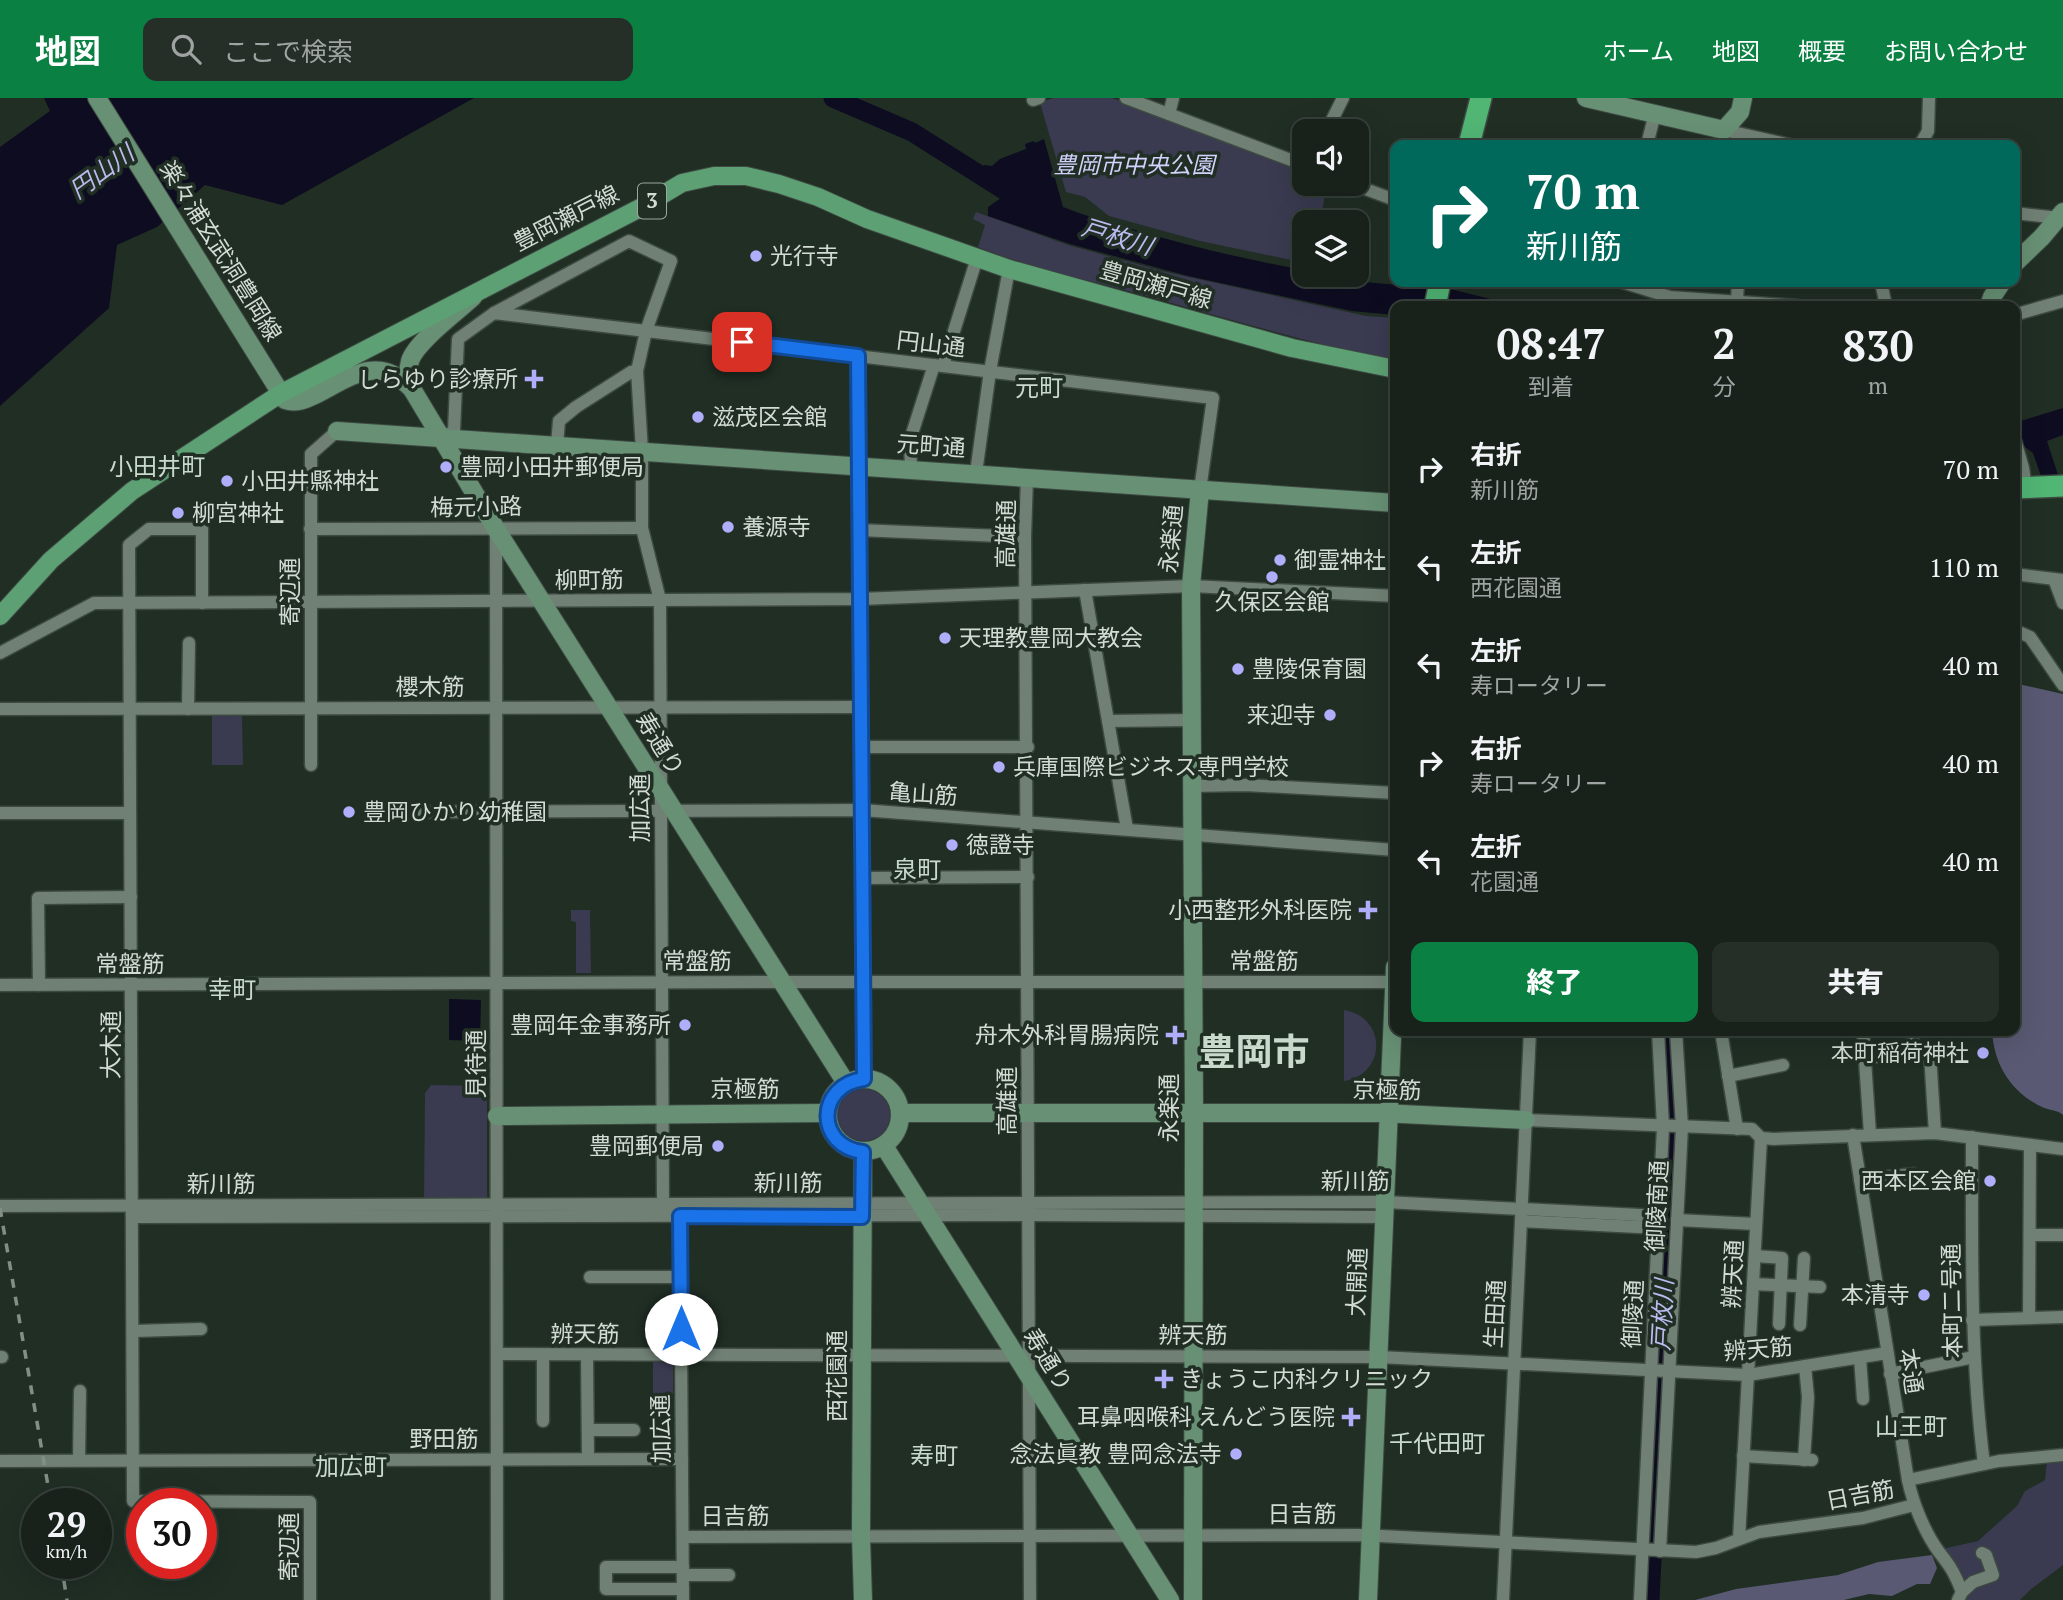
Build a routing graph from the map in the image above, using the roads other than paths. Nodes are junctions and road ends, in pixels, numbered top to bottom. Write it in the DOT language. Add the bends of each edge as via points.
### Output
graph roads {
  1 [pos="97,98"];
  2 [pos="1126,98"];
  3 [pos="1173,98"];
  4 [pos="1343,98"];
  5 [pos="1481,98"];
  6 [pos="1586,98"];
  7 [pos="1743,98"];
  8 [pos="1929,98"];
  9 [pos="1655,113"];
  10 [pos="1169,114"];
  11 [pos="1332,119"];
  12 [pos="1734,137"];
  13 [pos="1470,140"];
  14 [pos="1648,140"];
  15 [pos="1755,140"];
  16 [pos="1923,140"];
  17 [pos="1292,160"];
  18 [pos="1369,190"];
  19 [pos="1390,198"];
  20 [pos="2020,213"];
  21 [pos="2061,215"];
  22 [pos="976,258"];
  23 [pos="2020,258"];
  24 [pos="1009,269"];
  25 [pos="1649,287"];
  26 [pos="1738,287"];
  27 [pos="483,288"];
  28 [pos="1737,301"];
  29 [pos="2063,301"];
  30 [pos="494,313"];
  31 [pos="2020,313"];
  32 [pos="646,331"];
  33 [pos="858,356"];
  34 [pos="939,366"];
  35 [pos="1390,368"];
  36 [pos="637,371"];
  37 [pos="990,372"];
  38 [pos="276,388"];
  39 [pos="412,389"];
  40 [pos="337,430"];
  41 [pos="438,433"];
  42 [pos="557,445"];
  43 [pos="642,451"];
  44 [pos="859,466"];
  45 [pos="911,469"];
  46 [pos="976,473"];
  47 [pos="1027,477"];
  48 [pos="2021,481"];
  49 [pos="1200,490"];
  50 [pos="2061,492"];
  51 [pos="1390,503"];
  52 [pos="496,528"];
  53 [pos="642,528"];
  54 [pos="310,529"];
  55 [pos="859,530"];
  56 [pos="1025,537"];
  57 [pos="2020,575"];
  58 [pos="2058,579"];
  59 [pos="1191,586"];
  60 [pos="1084,590"];
  61 [pos="1026,593"];
  62 [pos="1390,596"];
  63 [pos="860,599"];
  64 [pos="660,600"];
  65 [pos="496,601"];
  66 [pos="543,601"];
  67 [pos="311,602"];
  68 [pos="129,603"];
  69 [pos="202,603"];
  70 [pos="2063,603"];
  71 [pos="0,615"];
  72 [pos="2020,633"];
  73 [pos="189,643"];
  74 [pos="0,653"];
  75 [pos="2063,685"];
  76 [pos="861,707"];
  77 [pos="496,708"];
  78 [pos="609,708"];
  79 [pos="660,708"];
  80 [pos="0,709"];
  81 [pos="130,709"];
  82 [pos="188,709"];
  83 [pos="311,709"];
  84 [pos="1191,720"];
  85 [pos="1108,721"];
  86 [pos="861,747"];
  87 [pos="1028,747"];
  88 [pos="311,765"];
  89 [pos="1191,786"];
  90 [pos="660,790"];
  91 [pos="1390,793"];
  92 [pos="862,810"];
  93 [pos="667,811"];
  94 [pos="404,812"];
  95 [pos="496,812"];
  96 [pos="0,813"];
  97 [pos="130,813"];
  98 [pos="1028,822"];
  99 [pos="1126,830"];
  100 [pos="1191,835"];
  101 [pos="1390,850"];
  102 [pos="1028,877"];
  103 [pos="862,878"];
  104 [pos="131,897"];
  105 [pos="782,982"];
  106 [pos="863,982"];
  107 [pos="1027,982"];
  108 [pos="1193,982"];
  109 [pos="1390,982"];
  110 [pos="662,983"];
  111 [pos="496,984"];
  112 [pos="0,985"];
  113 [pos="39,985"];
  114 [pos="132,985"];
  115 [pos="1392,1036"];
  116 [pos="1530,1036"];
  117 [pos="1659,1036"];
  118 [pos="1676,1036"];
  119 [pos="1722,1036"];
  120 [pos="1863,1036"];
  121 [pos="1912,1036"];
  122 [pos="1913,1054"];
  123 [pos="1865,1057"];
  124 [pos="1783,1065"];
  125 [pos="1728,1076"];
  126 [pos="855,1081"];
  127 [pos="827,1113"];
  128 [pos="900,1113"];
  129 [pos="1027,1113"];
  130 [pos="1194,1113"];
  131 [pos="1389,1113"];
  132 [pos="664,1115"];
  133 [pos="497,1116"];
  134 [pos="1525,1119"];
  135 [pos="1672,1127"];
  136 [pos="1737,1129"];
  137 [pos="1935,1133"];
  138 [pos="1870,1134"];
  139 [pos="1853,1135"];
  140 [pos="1972,1136"];
  141 [pos="1761,1138"];
  142 [pos="2030,1145"];
  143 [pos="884,1146"];
  144 [pos="2063,1149"];
  145 [pos="863,1152"];
  146 [pos="1914,1174"];
  147 [pos="1860,1180"];
  148 [pos="663,1204"];
  149 [pos="0,1206"];
  150 [pos="1193,1209"];
  151 [pos="862,1210"];
  152 [pos="925,1210"];
  153 [pos="1028,1210"];
  154 [pos="1385,1210"];
  155 [pos="133,1211"];
  156 [pos="497,1211"];
  157 [pos="1521,1215"];
  158 [pos="680,1216"];
  159 [pos="1677,1220"];
  160 [pos="1659,1222"];
  161 [pos="1756,1224"];
  162 [pos="2030,1235"];
  163 [pos="2063,1235"];
  164 [pos="1755,1256"];
  165 [pos="1804,1258"];
  166 [pos="590,1277"];
  167 [pos="680,1277"];
  168 [pos="1753,1284"];
  169 [pos="1781,1285"];
  170 [pos="1802,1286"];
  171 [pos="1820,1287"];
  172 [pos="2063,1317"];
  173 [pos="2029,1318"];
  174 [pos="1972,1320"];
  175 [pos="1779,1324"];
  176 [pos="1800,1325"];
  177 [pos="201,1329"];
  178 [pos="134,1331"];
  179 [pos="1887,1353"];
  180 [pos="498,1354"];
  181 [pos="543,1354"];
  182 [pos="587,1355"];
  183 [pos="681,1355"];
  184 [pos="862,1355"];
  185 [pos="1021,1355"];
  186 [pos="1193,1356"];
  187 [pos="1378,1357"];
  188 [pos="1860,1357"];
  189 [pos="1973,1357"];
  190 [pos="1514,1363"];
  191 [pos="1805,1366"];
  192 [pos="1660,1371"];
  193 [pos="1027,1374"];
  194 [pos="1890,1374"];
  195 [pos="1748,1375"];
  196 [pos="80,1391"];
  197 [pos="1863,1399"];
  198 [pos="543,1421"];
  199 [pos="588,1430"];
  200 [pos="634,1430"];
  201 [pos="2063,1455"];
  202 [pos="1743,1457"];
  203 [pos="497,1460"];
  204 [pos="588,1460"];
  205 [pos="682,1460"];
  206 [pos="0,1461"];
  207 [pos="79,1461"];
  208 [pos="134,1461"];
  209 [pos="1984,1464"];
  210 [pos="1908,1480"];
  211 [pos="1914,1505"];
  212 [pos="1129,1535"];
  213 [pos="1193,1535"];
  214 [pos="1371,1535"];
  215 [pos="683,1537"];
  216 [pos="861,1537"];
  217 [pos="1029,1537"];
  218 [pos="1739,1539"];
  219 [pos="1505,1543"];
  220 [pos="1651,1551"];
  221 [pos="1982,1553"];
  222 [pos="683,1571"];
  223 [pos="729,1575"];
  224 [pos="683,1594"];
  225 [pos="1960,1596"];
  226 [pos="310,1600"];
  227 [pos="497,1600"];
  228 [pos="863,1600"];
  229 [pos="1030,1600"];
  230 [pos="1170,1600"];
  231 [pos="1193,1600"];
  232 [pos="1368,1600"];
  233 [pos="1503,1600"];
  234 [pos="1640,1600"];
  1 -- 38 [label="street, 楽々浦玄武洞豊岡線"];
  2 -- 10 [label="street"];
  3 -- 10 [label="street"];
  4 -- 11 [label="street"];
  5 -- 13 [label="highway"];
  6 -- 9 [label="street"];
  7 -- 12 [label="street"];
  8 -- 16 [label="street" via="1928,131"];
  9 -- 12 [label="street"];
  9 -- 14 [label="street"];
  10 -- 17 [label="street"];
  12 -- 15 [label="street"];
  18 -- 19 [label="street"];
  20 -- 21 [label="street"];
  21 -- 23 [label="street"];
  22 -- 24 [label="main road, 豊岡瀬戸線 / 3"];
  22 -- 27 [label="main road, 豊岡瀬戸線 / 3" via="779,184 746,176 714,176 682,183"];
  22 -- 34 [label="street"];
  24 -- 35 [label="main road, 豊岡瀬戸線 / 3" via="1292,348"];
  24 -- 37 [label="street"];
  25 -- 28 [label="street" via="1670,297"];
  26 -- 28 [label="street"];
  27 -- 38 [label="main road, 豊岡瀬戸線 / 3"];
  27 -- 39 [label="street" via="415,351 408,365"];
  29 -- 31 [label="street"];
  30 -- 32 [label="street, 円山通"];
  30 -- 32 [label="street, 加広通" via="629,241 671,261"];
  30 -- 41 [label="street" via="458,339 454,431"];
  32 -- 33 [label="street, 円山通"];
  32 -- 36 [label="street, 加広通"];
  33 -- 34 [label="street, 円山通"];
  33 -- 44 [label="street"];
  34 -- 37 [label="street, 円山通"];
  34 -- 45 [label="street" via="910,440"];
  36 -- 42 [label="street" via="559,421"];
  36 -- 43 [label="street, 加広通"];
  37 -- 46 [label="street"];
  37 -- 49 [label="street, 円山通" via="1213,398"];
  38 -- 39 [label="street" via="288,401 298,401 371,370 391,372"];
  38 -- 71 [label="main road, 豊岡瀬戸線 / 3" via="121,500 51,560"];
  39 -- 41 [label="street, 寿通り"];
  40 -- 41 [label="street, 元町通"];
  40 -- 54 [label="street, 寄辺通" via="311,454"];
  41 -- 42 [label="street, 元町通"];
  41 -- 52 [label="street, 寿通り"];
  42 -- 43 [label="street, 元町通"];
  43 -- 44 [label="street, 元町通"];
  43 -- 53 [label="street, 加広通"];
  44 -- 45 [label="street, 元町通"];
  44 -- 55 [label="street"];
  45 -- 46 [label="street, 元町通"];
  46 -- 47 [label="street, 元町通"];
  47 -- 49 [label="street, 元町通"];
  47 -- 56 [label="street, 高雄通"];
  48 -- 50 [label="highway"];
  49 -- 51 [label="street, 元町通"];
  49 -- 59 [label="street, 永楽通"];
  52 -- 53 [label="street, 梅元小路"];
  52 -- 54 [label="street, 梅元小路"];
  52 -- 65 [label="street, 見待通"];
  52 -- 66 [label="street, 寿通り"];
  53 -- 64 [label="street, 加広通"];
  54 -- 67 [label="street, 寄辺通"];
  55 -- 56 [label="street"];
  55 -- 63 [label="street"];
  56 -- 61 [label="street, 高雄通"];
  57 -- 58 [label="street"];
  58 -- 70 [label="street"];
  59 -- 60 [label="street, 柳町筋"];
  59 -- 62 [label="street, 柳町筋"];
  59 -- 84 [label="street, 永楽通"];
  60 -- 61 [label="street, 柳町筋"];
  60 -- 85 [label="street"];
  61 -- 63 [label="street, 柳町筋"];
  61 -- 87 [label="street, 高雄通"];
  63 -- 64 [label="street, 柳町筋"];
  63 -- 76 [label="street"];
  64 -- 66 [label="street, 柳町筋"];
  64 -- 79 [label="street, 加広通"];
  65 -- 66 [label="street, 柳町筋"];
  65 -- 67 [label="street, 柳町筋"];
  65 -- 77 [label="street, 見待通"];
  66 -- 78 [label="street, 寿通り"];
  67 -- 69 [label="street, 柳町筋"];
  67 -- 83 [label="street, 寄辺通"];
  68 -- 69 [label="street, 柳町筋"];
  68 -- 69 [label="street, 大木通" via="129,545 149,529 202,529"];
  68 -- 74 [label="street, 柳町筋" via="94,603"];
  68 -- 81 [label="street, 大木通"];
  72 -- 75 [label="street" via="2029,637"];
  73 -- 82 [label="street"];
  76 -- 79 [label="street, 櫻木筋"];
  76 -- 86 [label="street"];
  77 -- 78 [label="street, 櫻木筋"];
  77 -- 83 [label="street, 櫻木筋"];
  77 -- 95 [label="street, 見待通"];
  78 -- 79 [label="street, 櫻木筋"];
  78 -- 90 [label="street, 寿通り"];
  79 -- 90 [label="street, 加広通"];
  80 -- 81 [label="street, 櫻木筋"];
  81 -- 82 [label="street, 櫻木筋"];
  81 -- 97 [label="street, 大木通"];
  82 -- 83 [label="street, 櫻木筋"];
  83 -- 88 [label="street, 寄辺通"];
  84 -- 85 [label="street"];
  84 -- 89 [label="street, 永楽通"];
  85 -- 99 [label="street"];
  86 -- 87 [label="street"];
  86 -- 92 [label="street"];
  87 -- 98 [label="street, 高雄通"];
  89 -- 91 [label="street"];
  89 -- 100 [label="street, 永楽通"];
  90 -- 93 [label="street, 寿通り"];
  92 -- 93 [label="street, 亀山筋"];
  92 -- 98 [label="street, 亀山筋"];
  92 -- 103 [label="street"];
  93 -- 95 [label="street, 亀山筋"];
  93 -- 105 [label="street, 寿通り"];
  93 -- 110 [label="street, 加広通"];
  94 -- 95 [label="street, 亀山筋"];
  95 -- 111 [label="street, 見待通"];
  96 -- 97 [label="street"];
  97 -- 104 [label="street, 大木通"];
  98 -- 99 [label="street, 亀山筋"];
  98 -- 102 [label="street, 高雄通"];
  99 -- 100 [label="street, 亀山筋"];
  100 -- 101 [label="street, 亀山筋"];
  100 -- 108 [label="street, 永楽通"];
  102 -- 103 [label="street"];
  102 -- 107 [label="street, 高雄通"];
  103 -- 106 [label="street"];
  104 -- 113 [label="street" via="38,898"];
  104 -- 114 [label="street, 大木通"];
  105 -- 106 [label="street, 常盤筋"];
  105 -- 110 [label="street, 常盤筋"];
  105 -- 126 [label="street, 寿通り"];
  106 -- 107 [label="street, 常盤筋"];
  106 -- 126 [label="street"];
  107 -- 108 [label="street, 常盤筋"];
  107 -- 129 [label="street, 高雄通"];
  108 -- 109 [label="street, 常盤筋"];
  108 -- 130 [label="street, 永楽通"];
  110 -- 111 [label="street, 常盤筋"];
  110 -- 132 [label="street, 加広通"];
  111 -- 114 [label="street, 常盤筋"];
  111 -- 133 [label="street, 見待通"];
  112 -- 113 [label="street, 常盤筋"];
  113 -- 114 [label="street, 常盤筋"];
  114 -- 155 [label="street, 大木通"];
  115 -- 131 [label="street, 大開通"];
  116 -- 134 [label="street, 生田通"];
  117 -- 135 [label="street, 御陵通"];
  118 -- 135 [label="street, 御陵南通"];
  119 -- 125 [label="street"];
  120 -- 123 [label="street"];
  121 -- 122 [label="street"];
  122 -- 123 [label="street"];
  122 -- 137 [label="street" via="1930,1054"];
  123 -- 138 [label="street"];
  124 -- 125 [label="street"];
  125 -- 136 [label="street"];
  126 -- 127 [label="street" via="835,1093"];
  126 -- 128 [label="street" via="877,1081 896,1100"];
  127 -- 132 [label="street, 京極筋"];
  127 -- 145 [label="street" via="837,1140"];
  128 -- 129 [label="street, 京極筋"];
  128 -- 143 [label="street" via="896,1131"];
  129 -- 130 [label="street, 京極筋"];
  129 -- 153 [label="street, 高雄通"];
  130 -- 131 [label="street, 京極筋"];
  130 -- 150 [label="street, 永楽通"];
  131 -- 134 [label="street, 京極筋"];
  131 -- 154 [label="street, 大開通"];
  132 -- 133 [label="street, 京極筋"];
  132 -- 148 [label="street, 加広通"];
  133 -- 156 [label="street, 見待通"];
  134 -- 135 [label="street, 京極筋"];
  134 -- 157 [label="street, 生田通"];
  135 -- 136 [label="street, 京極筋"];
  135 -- 159 [label="street, 御陵南通"];
  135 -- 160 [label="street, 御陵通"];
  136 -- 141 [label="street, 京極筋" via="1752,1129"];
  137 -- 138 [label="street, 京極筋"];
  137 -- 140 [label="street, 京極筋"];
  138 -- 139 [label="street, 京極筋"];
  139 -- 141 [label="street, 京極筋"];
  139 -- 147 [label="street, 本通"];
  140 -- 142 [label="street, 京極筋"];
  140 -- 174 [label="street, 本町二号通"];
  141 -- 161 [label="street, 辨天通"];
  142 -- 144 [label="street, 京極筋"];
  142 -- 162 [label="street"];
  143 -- 145 [label="street"];
  143 -- 152 [label="street, 寿通り"];
  145 -- 151 [label="street, 西花園通"];
  146 -- 147 [label="street"];
  147 -- 179 [label="street, 本通"];
  148 -- 151 [label="street, 新川筋"];
  148 -- 156 [label="street, 新川筋"];
  149 -- 155 [label="street, 新川筋"];
  150 -- 153 [label="street, 新川筋"];
  150 -- 154 [label="street, 新川筋"];
  150 -- 186 [label="street, 永楽通"];
  151 -- 152 [label="street, 新川筋"];
  151 -- 158 [label="street, 新川筋"];
  151 -- 184 [label="street, 西花園通"];
  152 -- 153 [label="street, 新川筋"];
  152 -- 185 [label="street, 寿通り"];
  153 -- 185 [label="street, 高雄通"];
  154 -- 157 [label="street, 新川筋"];
  154 -- 187 [label="street, 大開通"];
  155 -- 156 [label="street, 新川筋"];
  155 -- 178 [label="street, 大木通"];
  156 -- 158 [label="street, 新川筋"];
  156 -- 180 [label="street, 見待通"];
  157 -- 160 [label="street, 新川筋"];
  157 -- 190 [label="street, 生田通"];
  158 -- 167 [label="street, 加広通"];
  159 -- 161 [label="street"];
  159 -- 192 [label="street, 御陵南通"];
  160 -- 192 [label="street, 御陵通"];
  161 -- 164 [label="street, 辨天通"];
  162 -- 163 [label="street"];
  162 -- 173 [label="street"];
  164 -- 168 [label="street, 辨天通"];
  164 -- 169 [label="street" via="1782,1258"];
  165 -- 170 [label="street"];
  166 -- 167 [label="street"];
  167 -- 183 [label="street, 加広通"];
  168 -- 169 [label="street"];
  168 -- 195 [label="street, 辨天通"];
  169 -- 170 [label="street"];
  169 -- 175 [label="street"];
  170 -- 171 [label="street"];
  170 -- 176 [label="street"];
  172 -- 173 [label="street"];
  173 -- 174 [label="street"];
  174 -- 189 [label="street, 本町二号通"];
  177 -- 178 [label="street"];
  178 -- 208 [label="street, 大木通"];
  179 -- 188 [label="street, 辨天筋"];
  179 -- 194 [label="street, 本通"];
  180 -- 181 [label="street, 辨天筋"];
  180 -- 203 [label="street, 見待通"];
  181 -- 182 [label="street, 辨天筋"];
  181 -- 198 [label="street"];
  182 -- 183 [label="street, 辨天筋"];
  182 -- 199 [label="street"];
  183 -- 184 [label="street, 辨天筋"];
  183 -- 205 [label="street, 加広通"];
  184 -- 185 [label="street, 辨天筋"];
  184 -- 216 [label="street, 西花園通"];
  185 -- 186 [label="street, 辨天筋"];
  185 -- 193 [label="street, 寿通り"];
  186 -- 187 [label="street, 辨天筋"];
  186 -- 213 [label="street, 永楽通"];
  187 -- 190 [label="street, 辨天筋"];
  187 -- 214 [label="street, 大開通"];
  188 -- 191 [label="street, 辨天筋"];
  188 -- 197 [label="street"];
  189 -- 194 [label="street"];
  189 -- 209 [label="street, 本町二号通"];
  190 -- 192 [label="street, 辨天筋"];
  190 -- 219 [label="street, 生田通"];
  191 -- 195 [label="street, 辨天筋"];
  191 -- 202 [label="street" via="1808,1460"];
  192 -- 195 [label="street, 辨天筋"];
  192 -- 220 [label="street, 御陵通"];
  192 -- 220 [label="street, 御陵南通"];
  193 -- 212 [label="street, 寿通り"];
  193 -- 217 [label="street"];
  194 -- 210 [label="street, 本通"];
  195 -- 202 [label="street, 辨天通"];
  196 -- 207 [label="street"];
  199 -- 200 [label="street"];
  199 -- 204 [label="street"];
  201 -- 209 [label="street"];
  202 -- 218 [label="street, 辨天通"];
  203 -- 204 [label="street, 野田筋"];
  203 -- 208 [label="street, 野田筋"];
  203 -- 227 [label="street, 見待通"];
  204 -- 205 [label="street, 野田筋"];
  205 -- 215 [label="street, 加広通"];
  206 -- 207 [label="street, 野田筋"];
  207 -- 208 [label="street, 野田筋"];
  208 -- 226 [label="street, 寄辺通" via="133,1501 310,1502"];
  209 -- 210 [label="street"];
  210 -- 211 [label="street, 本通"];
  211 -- 218 [label="street, 日吉筋"];
  211 -- 225 [label="street, 本通" via="1954,1571"];
  212 -- 213 [label="street, 日吉筋"];
  212 -- 217 [label="street, 日吉筋"];
  212 -- 230 [label="street, 寿通り"];
  213 -- 214 [label="street, 日吉筋"];
  213 -- 231 [label="street, 永楽通"];
  214 -- 219 [label="street, 日吉筋"];
  214 -- 232 [label="street, 大開通"];
  215 -- 216 [label="street, 日吉筋"];
  215 -- 222 [label="street, 加広通"];
  216 -- 217 [label="street, 日吉筋"];
  216 -- 228 [label="street, 西花園通"];
  217 -- 229 [label="street"];
  218 -- 220 [label="street, 日吉筋" via="1706,1551"];
  219 -- 220 [label="street, 日吉筋"];
  219 -- 233 [label="street, 生田通"];
  220 -- 234 [label="street, 御陵通"];
  221 -- 225 [label="street" via="1993,1575 1973,1582"];
  222 -- 223 [label="street"];
  222 -- 224 [label="street, 加広通"];
  222 -- 224 [label="street" via="606,1567 606,1589"];
}
